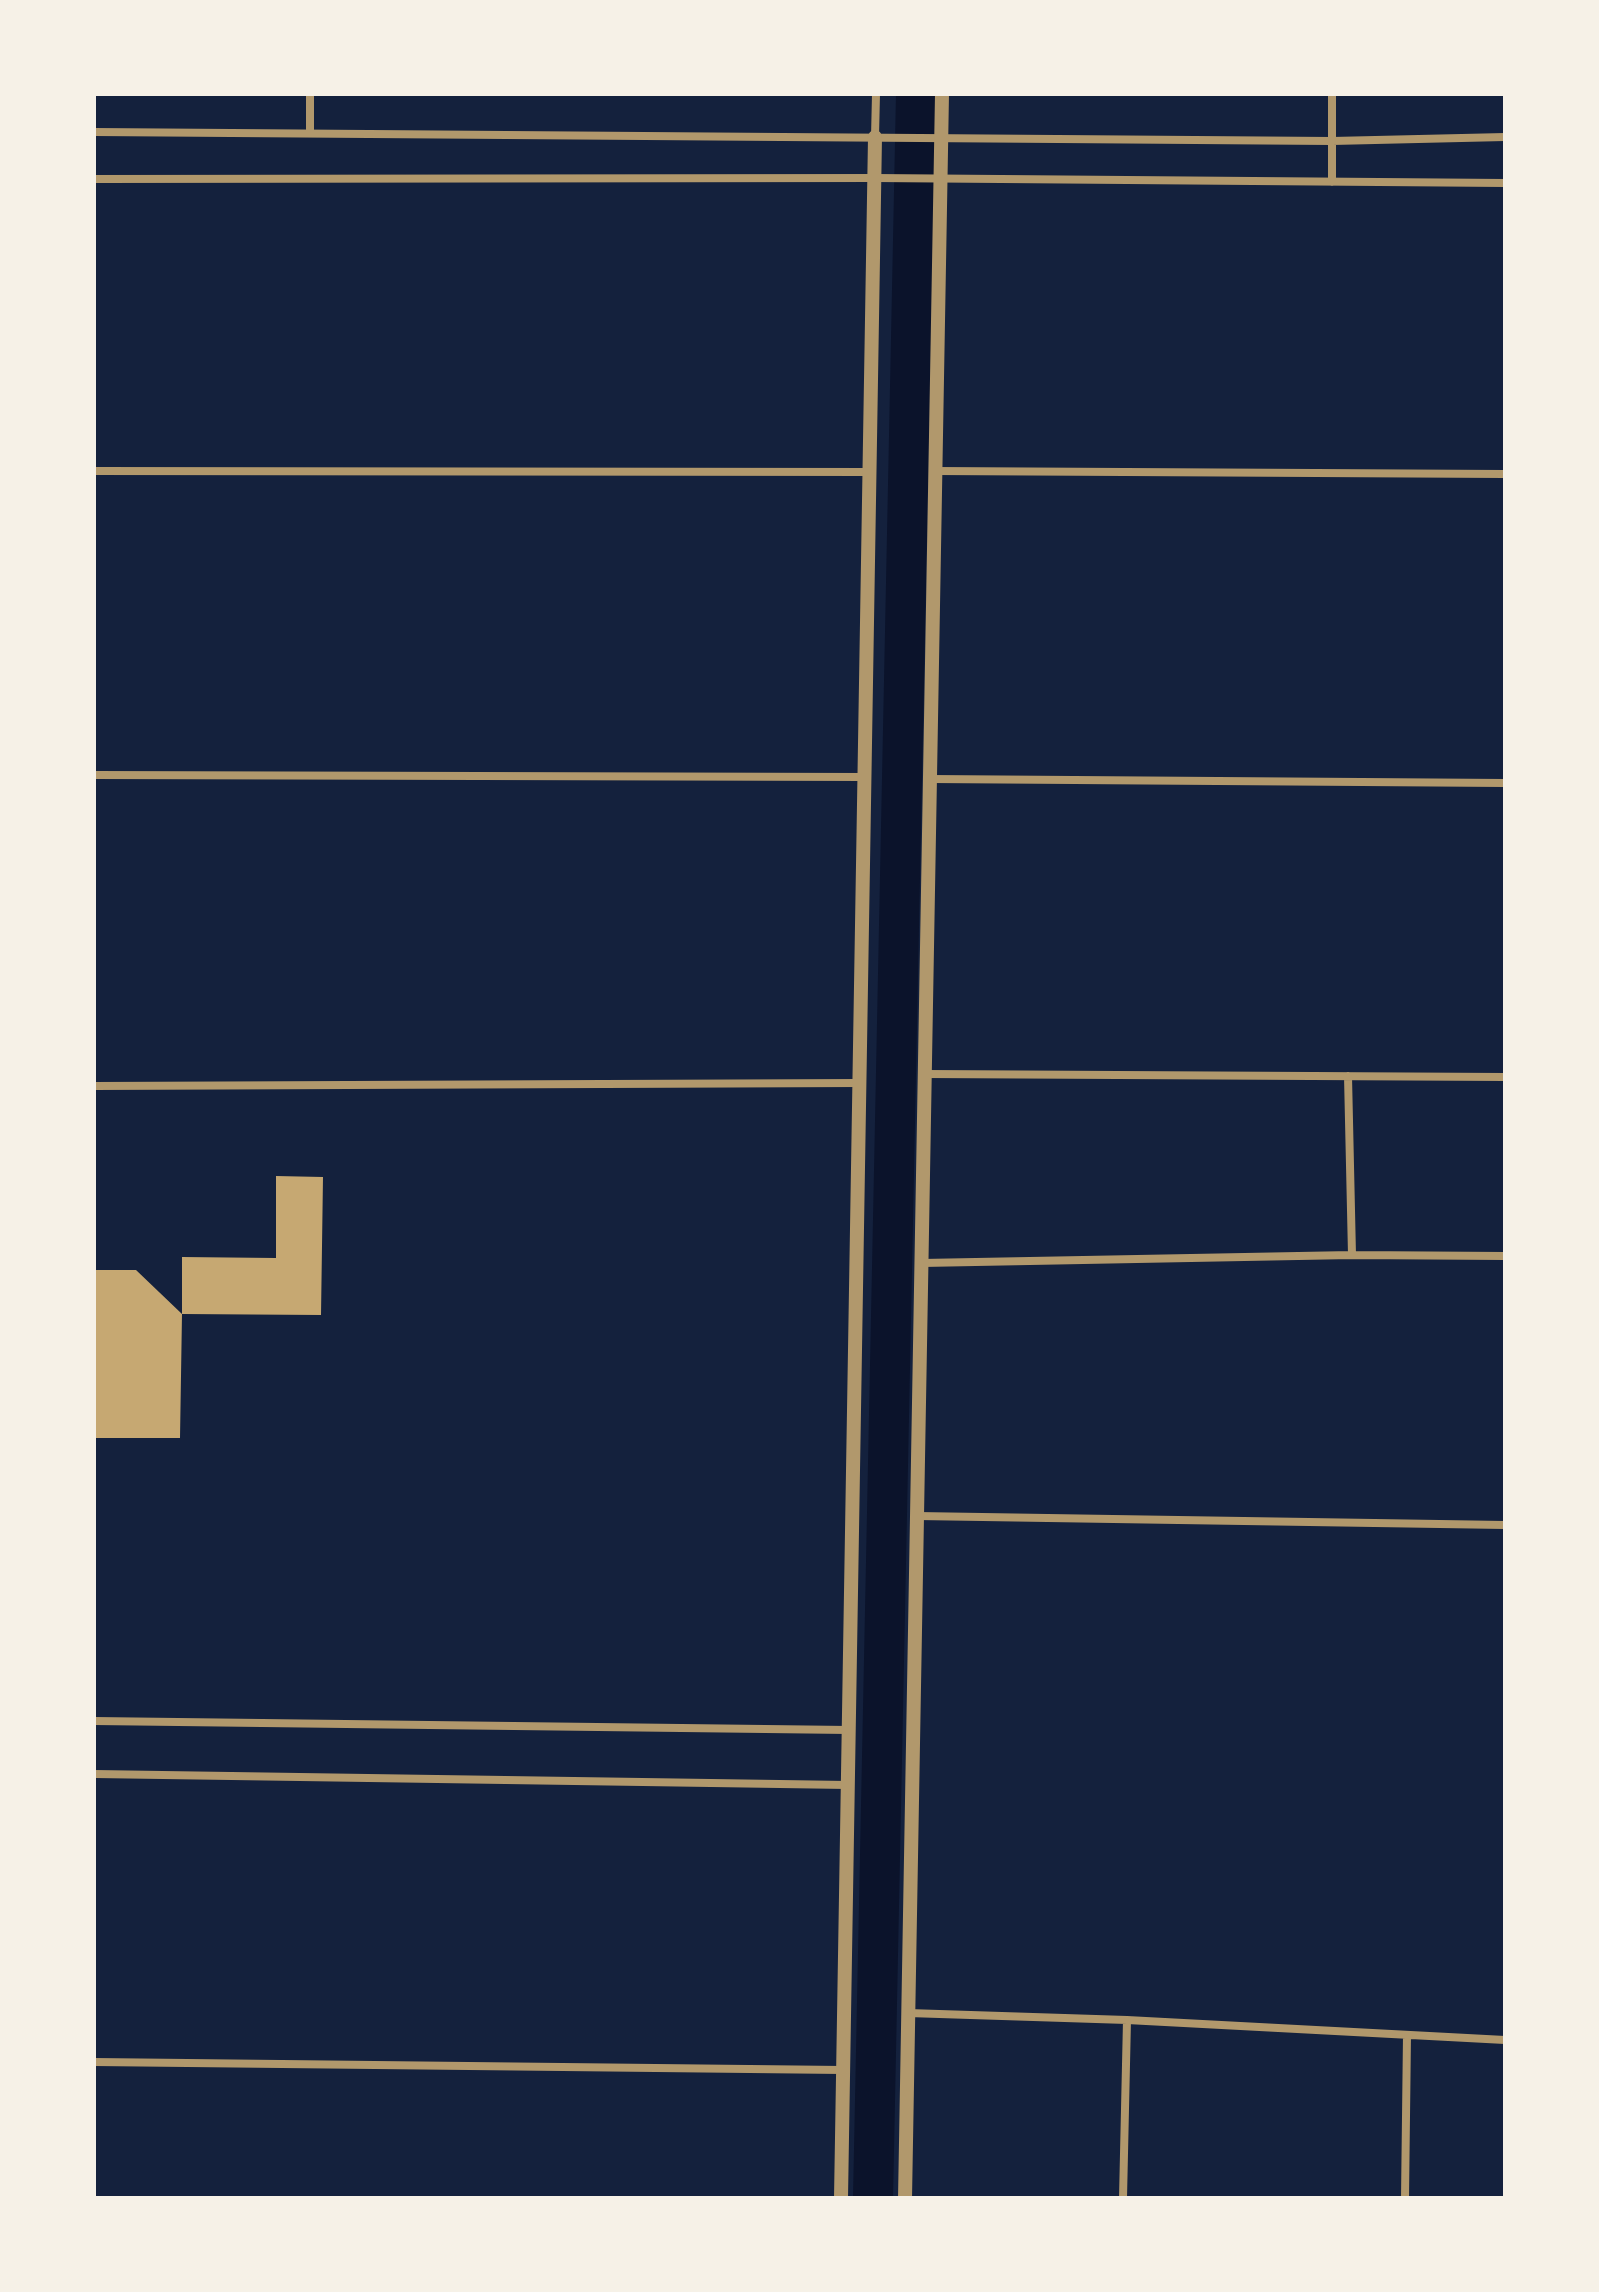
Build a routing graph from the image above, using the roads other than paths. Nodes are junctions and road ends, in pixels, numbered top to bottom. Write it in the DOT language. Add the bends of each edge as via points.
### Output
graph roads {
  1 [pos="310,94"];
  2 [pos="876,94"];
  3 [pos="942,94"];
  4 [pos="1332,94"];
  5 [pos="94,132"];
  6 [pos="310,133"];
  7 [pos="877,137"];
  8 [pos="1505,137"];
  9 [pos="940,139"];
  10 [pos="1332,141"];
  11 [pos="876,178"];
  12 [pos="939,178"];
  13 [pos="94,179"];
  14 [pos="1332,182"];
  15 [pos="1505,183"];
  16 [pos="94,471"];
  17 [pos="935,471"];
  18 [pos="869,472"];
  19 [pos="1505,474"];
  20 [pos="94,775"];
  21 [pos="865,777"];
  22 [pos="930,779"];
  23 [pos="1505,783"];
  24 [pos="925,1074"];
  25 [pos="1348,1076"];
  26 [pos="1505,1077"];
  27 [pos="859,1083"];
  28 [pos="94,1086"];
  29 [pos="1352,1255"];
  30 [pos="1505,1256"];
  31 [pos="922,1263"];
  32 [pos="917,1516"];
  33 [pos="1505,1525"];
  34 [pos="94,1721"];
  35 [pos="849,1730"];
  36 [pos="94,1774"];
  37 [pos="848,1785"];
  38 [pos="908,2013"];
  39 [pos="1127,2020"];
  40 [pos="1407,2035"];
  41 [pos="1505,2040"];
  42 [pos="94,2062"];
  43 [pos="843,2070"];
  44 [pos="841,2198"];
  45 [pos="905,2198"];
  46 [pos="1123,2198"];
  47 [pos="1405,2198"];
  1 -- 6 [label="street"];
  2 -- 7 [label="street"];
  3 -- 9 [label="street"];
  4 -- 10 [label="street"];
  5 -- 6 [label="street"];
  6 -- 7 [label="street"];
  7 -- 9 [label="street"];
  7 -- 11 [label="street"];
  8 -- 10 [label="street"];
  9 -- 10 [label="street"];
  9 -- 12 [label="street"];
  10 -- 14 [label="street"];
  11 -- 12 [label="street"];
  11 -- 13 [label="street"];
  11 -- 18 [label="street"];
  12 -- 14 [label="street"];
  12 -- 17 [label="street"];
  14 -- 15 [label="street"];
  16 -- 18 [label="street"];
  17 -- 19 [label="street"];
  17 -- 22 [label="street"];
  18 -- 21 [label="street"];
  20 -- 21 [label="street"];
  21 -- 27 [label="street"];
  22 -- 23 [label="street"];
  22 -- 24 [label="street"];
  24 -- 25 [label="street"];
  24 -- 31 [label="street"];
  25 -- 26 [label="street"];
  25 -- 29 [label="street"];
  27 -- 28 [label="street"];
  27 -- 35 [label="street"];
  29 -- 30 [label="street"];
  29 -- 31 [label="street"];
  31 -- 32 [label="street"];
  32 -- 33 [label="street"];
  32 -- 38 [label="street"];
  34 -- 35 [label="street"];
  35 -- 37 [label="street"];
  36 -- 37 [label="street"];
  37 -- 43 [label="street"];
  38 -- 39 [label="street"];
  38 -- 45 [label="street"];
  39 -- 40 [label="street"];
  39 -- 46 [label="street"];
  40 -- 41 [label="street"];
  40 -- 47 [label="street"];
  42 -- 43 [label="street"];
  43 -- 44 [label="street"];
}
